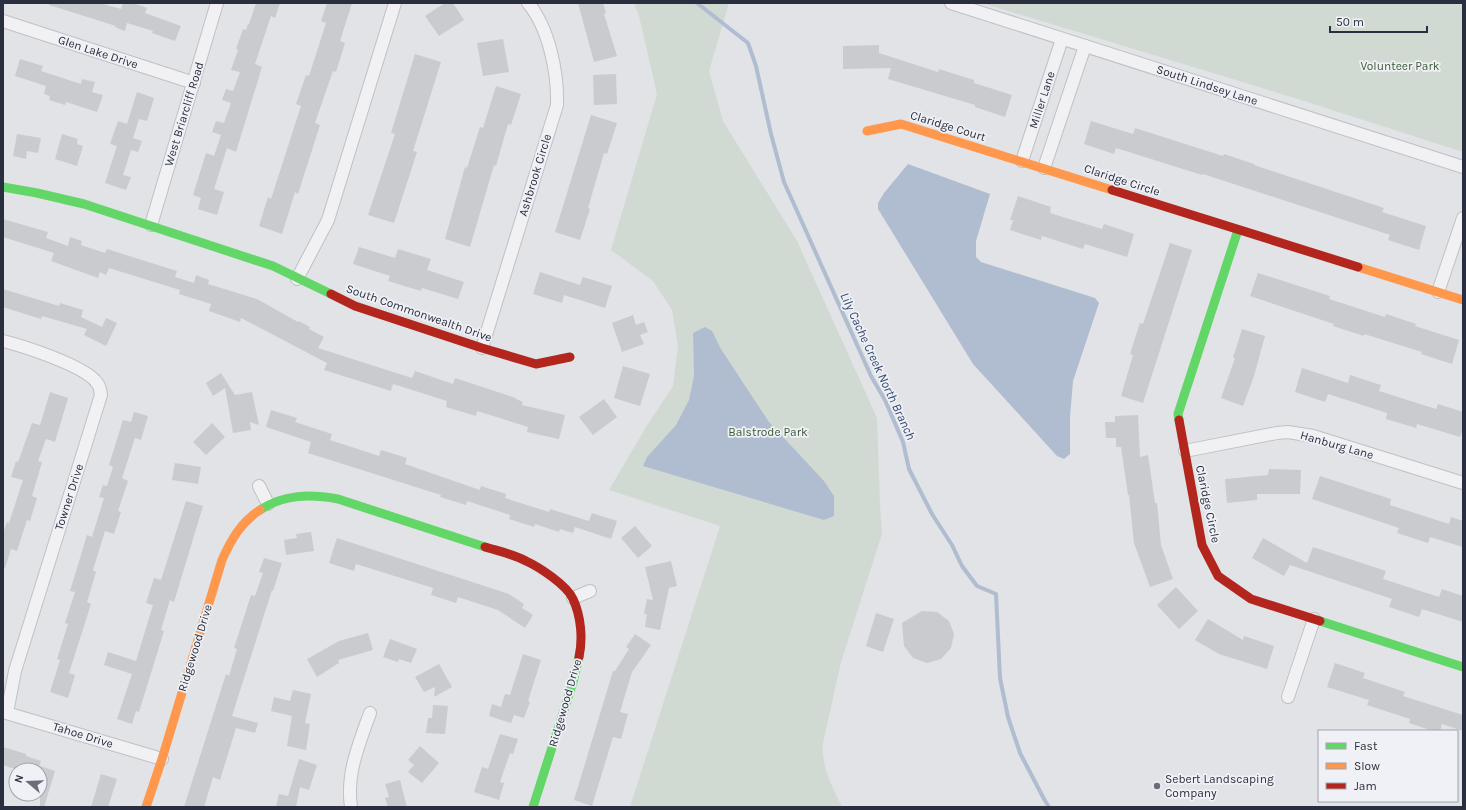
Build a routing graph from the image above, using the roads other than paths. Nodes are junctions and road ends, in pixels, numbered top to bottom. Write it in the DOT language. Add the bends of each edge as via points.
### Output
graph roads {
  1 [pos="217,3"];
  2 [pos="395,3"];
  3 [pos="528,3"];
  4 [pos="951,3"];
  5 [pos="3,21"];
  6 [pos="1062,39"];
  7 [pos="1085,46"];
  8 [pos="194,83"];
  9 [pos="866,131"];
  10 [pos="1022,161"];
  11 [pos="1463,167"];
  12 [pos="1044,168"];
  13 [pos="3,187"];
  14 [pos="1463,218"];
  15 [pos="151,225"];
  16 [pos="1238,230"];
  17 [pos="297,279"];
  18 [pos="1438,292"];
  19 [pos="1463,300"];
  20 [pos="3,341"];
  21 [pos="482,348"];
  22 [pos="570,357"];
  23 [pos="1185,450"];
  24 [pos="1463,483"];
  25 [pos="259,486"];
  26 [pos="268,504"];
  27 [pos="590,591"];
  28 [pos="573,598"];
  29 [pos="1314,619"];
  30 [pos="1463,667"];
  31 [pos="1288,697"];
  32 [pos="5,712"];
  33 [pos="370,713"];
  34 [pos="162,759"];
  35 [pos="146,807"];
  36 [pos="351,807"];
  37 [pos="533,807"];
  1 -- 8 [label="street, West Briarcliff Road"];
  2 -- 17 [label="street" via="328,220"];
  3 -- 21 [label="street, Ashbrook Circle" via="540,22 551,54 557,105"];
  4 -- 6 [label="street, South Lindsey Lane"];
  5 -- 8 [label="street, Glen Lake Drive"];
  6 -- 7 [label="street, South Lindsey Lane"];
  6 -- 10 [label="street, Miller Lane"];
  7 -- 11 [label="street, South Lindsey Lane"];
  7 -- 12 [label="street, Miller Lane"];
  8 -- 15 [label="street, West Briarcliff Road"];
  9 -- 10 [label="street, Claridge Court" via="901,124"];
  10 -- 12 [label="street, Claridge Circle"];
  12 -- 16 [label="street, Claridge Circle"];
  13 -- 15 [label="street, South Commonwealth Drive" via="84,204"];
  14 -- 18 [label="street"];
  15 -- 17 [label="street, South Commonwealth Drive" via="273,266"];
  16 -- 18 [label="street, Claridge Circle"];
  16 -- 23 [label="street, Claridge Circle" via="1178,414"];
  17 -- 21 [label="street, South Commonwealth Drive" via="355,306"];
  18 -- 19 [label="street, Claridge Circle"];
  20 -- 32 [label="street, Towner Drive" via="24,346 81,371 97,383 101,394 15,671"];
  21 -- 22 [label="street, South Commonwealth Drive" via="536,364"];
  23 -- 24 [label="street, Hanburg Lane" via="1277,433 1299,433"];
  23 -- 29 [label="street, Claridge Circle" via="1202,545 1218,576 1251,599"];
  25 -- 26 [label="street"];
  26 -- 28 [label="street, Ridgewood Drive" via="287,497 303,495 338,499 525,560 546,572"];
  26 -- 34 [label="street, Ridgewood Drive" via="245,521 225,550"];
  27 -- 28 [label="street"];
  28 -- 37 [label="street, Ridgewood Drive" via="579,619 581,646 573,682"];
  29 -- 30 [label="street, Claridge Circle"];
  29 -- 31 [label="street"];
  32 -- 34 [label="street, Tahoe Drive"];
  33 -- 36 [label="street" via="357,748 350,781"];
  34 -- 35 [label="street, Ridgewood Drive"];
}
